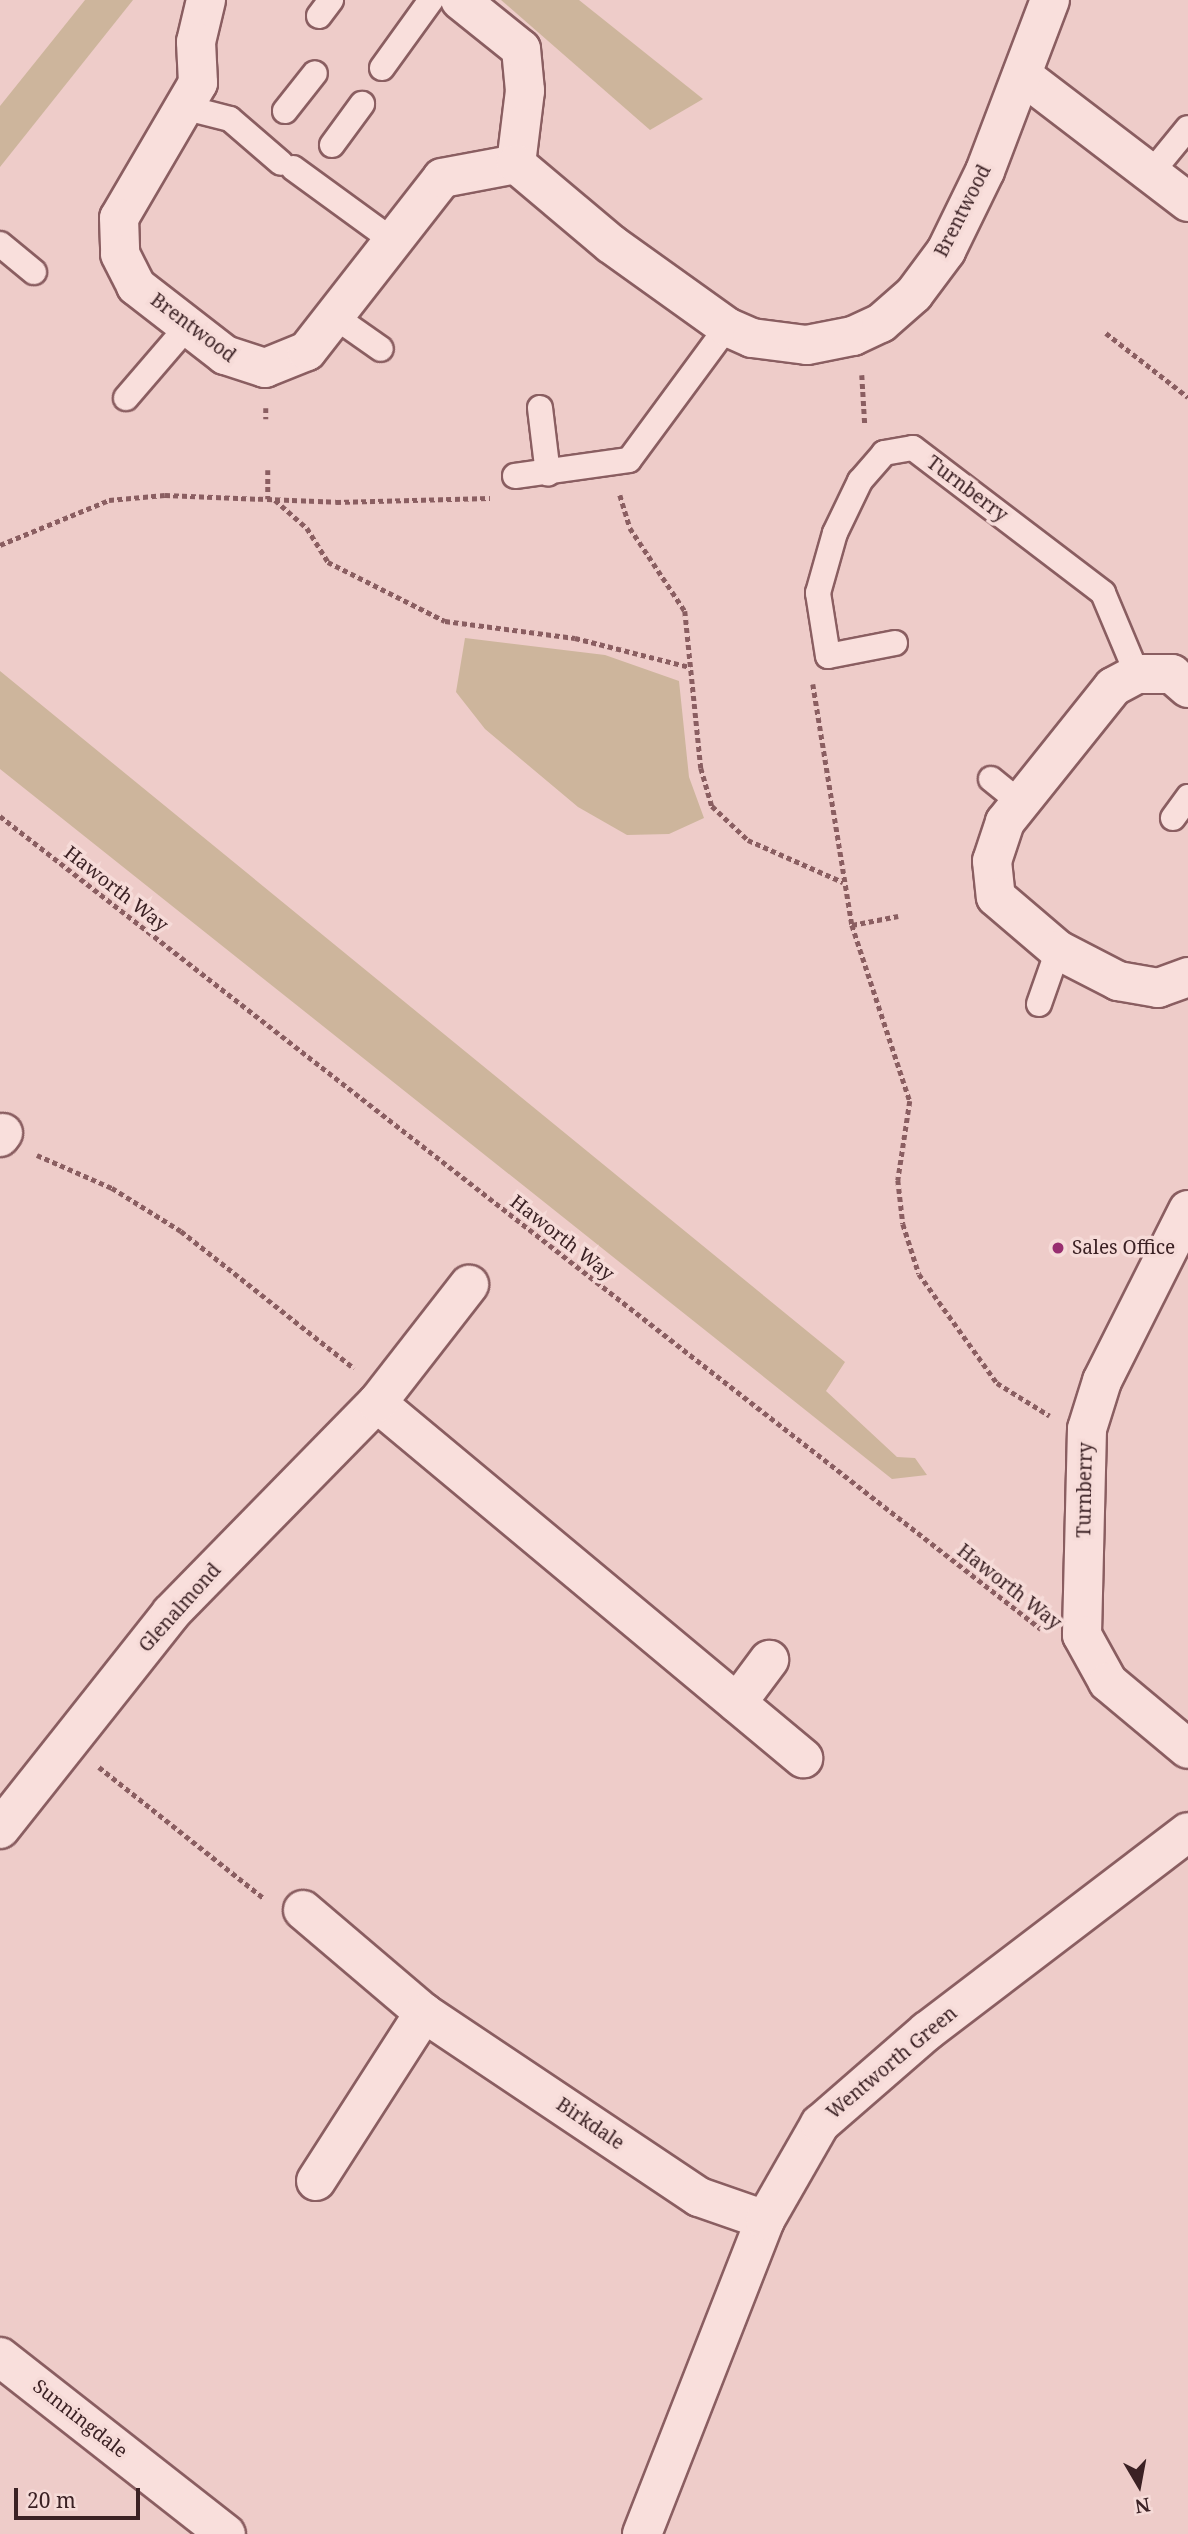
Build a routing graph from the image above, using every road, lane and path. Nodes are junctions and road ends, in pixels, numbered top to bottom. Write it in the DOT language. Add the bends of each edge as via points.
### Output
graph roads {
  1 [pos="206,0"];
  2 [pos="431,0"];
  3 [pos="460,0"];
  4 [pos="1050,0"];
  5 [pos="382,68"];
  6 [pos="315,73"];
  7 [pos="1022,75"];
  8 [pos="362,104"];
  9 [pos="187,108"];
  10 [pos="285,111"];
  11 [pos="1188,128"];
  12 [pos="332,145"];
  13 [pos="516,164"];
  14 [pos="1150,173"];
  15 [pos="1188,202"];
  16 [pos="393,241"];
  17 [pos="0,244"];
  18 [pos="34,272"];
  19 [pos="334,316"];
  20 [pos="188,326"];
  21 [pos="727,327"];
  22 [pos="1106,332"];
  23 [pos="853,336"];
  24 [pos="381,349"];
  25 [pos="1188,397"];
  26 [pos="126,398"];
  27 [pos="540,408"];
  28 [pos="862,439"];
  29 [pos="268,470"];
  30 [pos="548,474"];
  31 [pos="515,476"];
  32 [pos="629,485"];
  33 [pos="618,490"];
  34 [pos="605,491"];
  35 [pos="497,498"];
  36 [pos="271,500"];
  37 [pos="0,545"];
  38 [pos="895,643"];
  39 [pos="690,667"];
  40 [pos="811,672"];
  41 [pos="1137,674"];
  42 [pos="1188,688"];
  43 [pos="991,779"];
  44 [pos="1188,797"];
  45 [pos="1021,803"];
  46 [pos="0,816"];
  47 [pos="1173,818"];
  48 [pos="842,882"];
  49 [pos="898,916"];
  50 [pos="852,926"];
  51 [pos="1058,950"];
  52 [pos="1188,977"];
  53 [pos="1039,1004"];
  54 [pos="10,1140"];
  55 [pos="1188,1210"];
  56 [pos="469,1285"];
  57 [pos="381,1397"];
  58 [pos="1087,1429"];
  59 [pos="1054,1640"];
  60 [pos="769,1660"];
  61 [pos="737,1703"];
  62 [pos="68,1743"];
  63 [pos="1188,1749"];
  64 [pos="803,1758"];
  65 [pos="0,1829"];
  66 [pos="1188,1832"];
  67 [pos="303,1910"];
  68 [pos="424,2013"];
  69 [pos="316,2181"];
  70 [pos="765,2220"];
  71 [pos="0,2357"];
  72 [pos="226,2534"];
  73 [pos="642,2534"];
  1 -- 9 [label="street, Brentwood" via="196,42 198,83"];
  2 -- 5 [label="lane"];
  3 -- 13 [label="street" via="521,49 525,91"];
  4 -- 7 [label="street, Brentwood"];
  6 -- 10 [label="lane"];
  7 -- 14 [label="street"];
  7 -- 23 [label="street, Brentwood" via="946,251 914,294 881,323"];
  8 -- 12 [label="lane"];
  9 -- 16 [label="lane" via="230,119 265,137"];
  9 -- 20 [label="street, Brentwood" via="133,187 118,234 136,286"];
  11 -- 14 [label="lane"];
  13 -- 16 [label="street, Brentwood" via="442,178"];
  13 -- 21 [label="street, Brentwood" via="611,244"];
  14 -- 15 [label="street"];
  16 -- 19 [label="street, Brentwood"];
  17 -- 18 [label="lane"];
  19 -- 20 [label="street, Brentwood" via="307,351 265,368 225,355"];
  19 -- 24 [label="lane"];
  20 -- 26 [label="lane"];
  21 -- 23 [label="street, Brentwood" via="752,338 807,345"];
  21 -- 30 [label="lane" via="629,460"];
  22 -- 25 [label="path"];
  23 -- 28 [label="path" via="868,403"];
  27 -- 30 [label="lane"];
  29 -- 36 [label="path"];
  30 -- 31 [label="lane"];
  32 -- 33 [label="path"];
  33 -- 34 [label="path"];
  33 -- 39 [label="path" via="630,528 685,611"];
  35 -- 36 [label="path"];
  36 -- 37 [label="path" via="164,495 110,500"];
  36 -- 39 [label="path" via="307,528 328,562 445,621 576,638"];
  38 -- 41 [label="lane, Turnberry" via="828,656 818,593 835,533 860,481 884,453 913,448 1103,593"];
  39 -- 48 [label="path" via="712,806 748,840"];
  40 -- 48 [label="path"];
  41 -- 42 [label="street" via="1172,674"];
  41 -- 45 [label="street" via="1113,687"];
  43 -- 45 [label="lane"];
  44 -- 47 [label="lane"];
  45 -- 51 [label="street" via="1005,822 992,861 996,897"];
  46 -- 59 [label="path, Haworth Way"];
  48 -- 50 [label="path"];
  49 -- 50 [label="path"];
  50 -- 58 [label="path" via="910,1101 898,1180 903,1224 919,1274 997,1382 1034,1410"];
  51 -- 52 [label="street" via="1118,981 1158,988"];
  51 -- 53 [label="lane"];
  54 -- 57 [label="path" via="112,1188 181,1231"];
  55 -- 58 [label="street, Turnberry" via="1102,1381"];
  56 -- 57 [label="street, Glenalmond"];
  57 -- 61 [label="street"];
  57 -- 62 [label="street, Glenalmond" via="171,1613"];
  58 -- 63 [label="street, Turnberry" via="1082,1635 1108,1682"];
  60 -- 61 [label="street"];
  61 -- 64 [label="street"];
  62 -- 65 [label="street, Glenalmond"];
  62 -- 67 [label="path" via="288,1916"];
  66 -- 70 [label="street, Wentworth Green" via="927,2031 820,2124"];
  67 -- 68 [label="street, Birkdale"];
  68 -- 69 [label="street"];
  68 -- 70 [label="street, Birkdale" via="699,2197"];
  70 -- 73 [label="street, Wentworth Green"];
  71 -- 72 [label="street, Sunningdale"];
}
